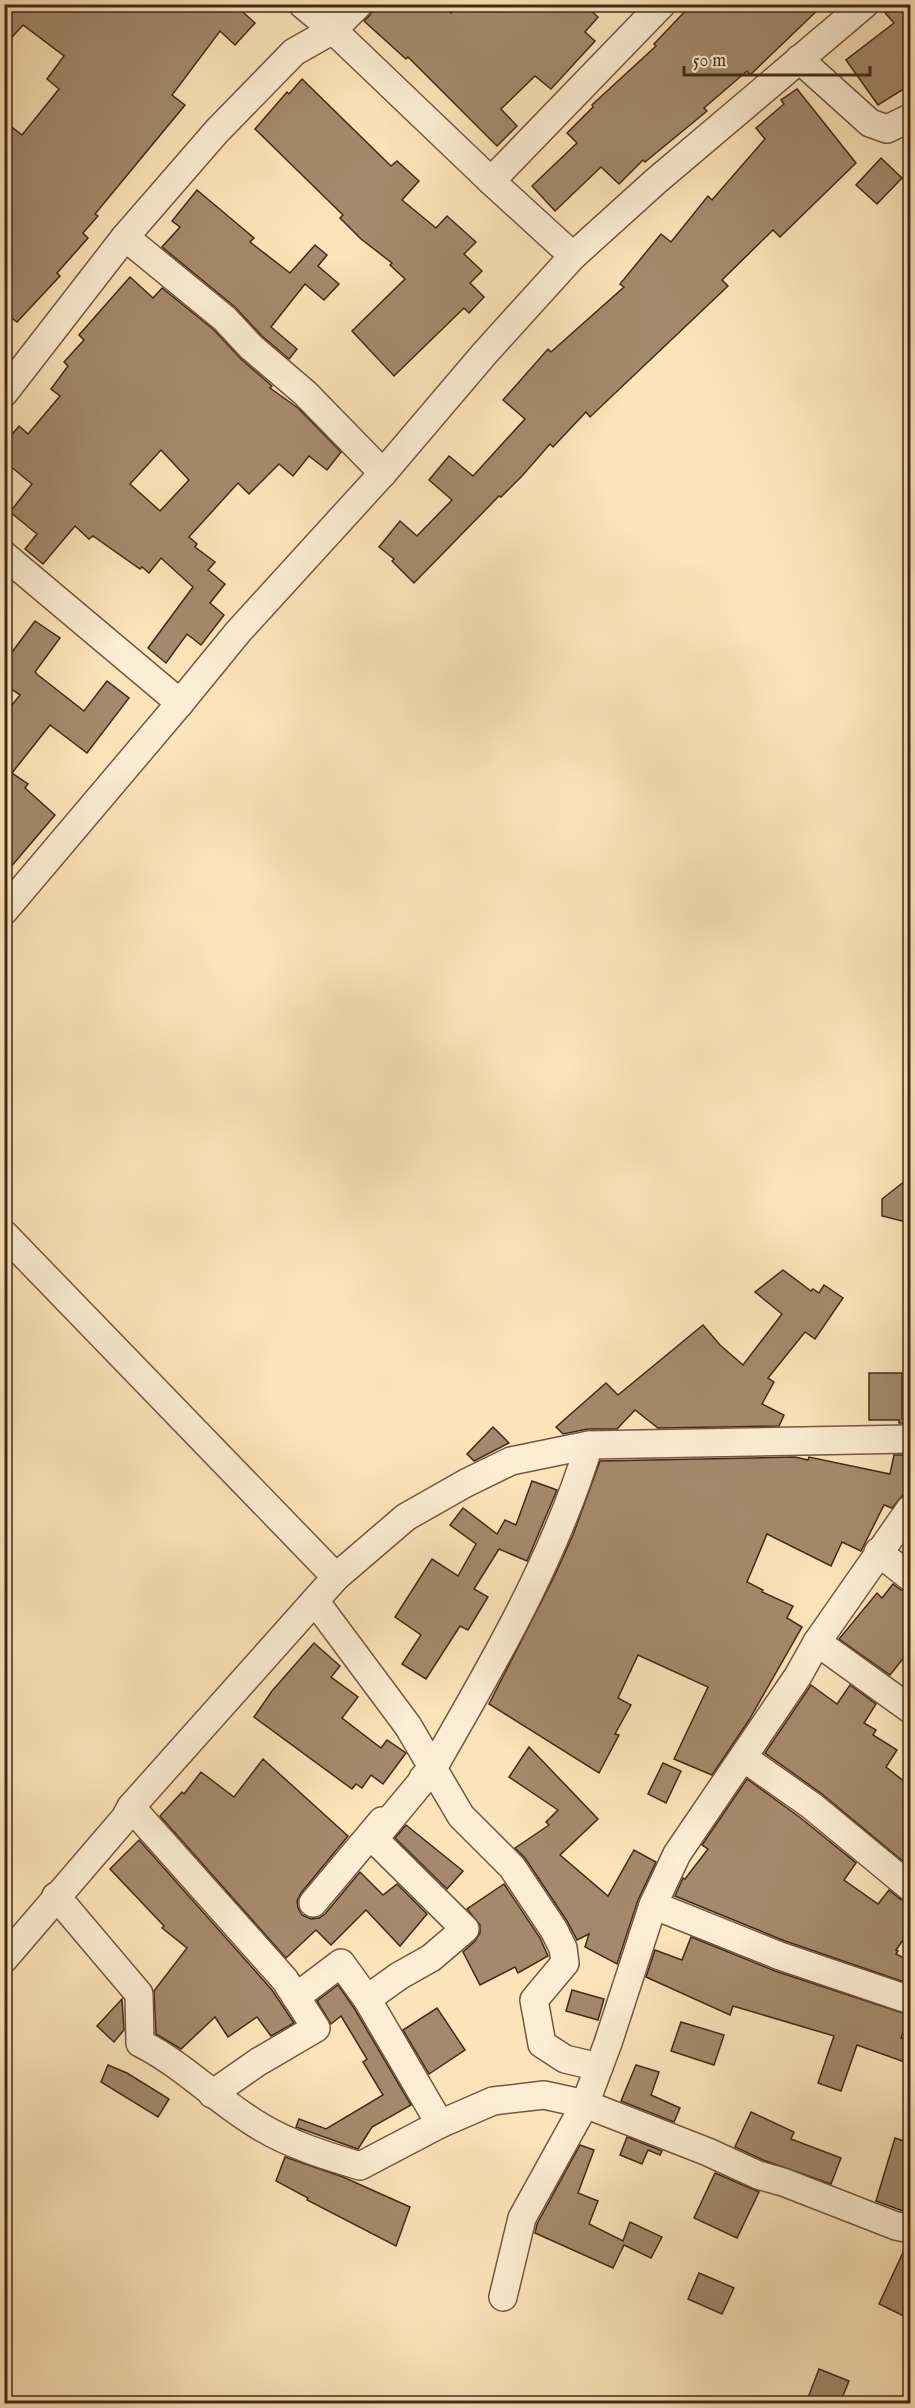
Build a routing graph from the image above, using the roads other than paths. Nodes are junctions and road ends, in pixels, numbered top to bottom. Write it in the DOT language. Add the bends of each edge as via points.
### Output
graph roads {
  1 [pos="302,4"];
  2 [pos="359,4"];
  3 [pos="662,4"];
  4 [pos="864,4"];
  5 [pos="333,30"];
  6 [pos="799,59"];
  7 [pos="910,118"];
  8 [pos="491,182"];
  9 [pos="125,237"];
  10 [pos="573,256"];
  11 [pos="4,393"];
  12 [pos="383,472"];
  13 [pos="4,555"];
  14 [pos="180,703"];
  15 [pos="4,911"];
  16 [pos="4,1234"];
  17 [pos="910,1438"];
  18 [pos="588,1445"];
  19 [pos="910,1509"];
  20 [pos="878,1552"];
  21 [pos="336,1577"];
  22 [pos="910,1577"];
  23 [pos="315,1601"];
  24 [pos="817,1642"];
  25 [pos="910,1709"];
  26 [pos="744,1758"];
  27 [pos="434,1768"];
  28 [pos="131,1807"];
  29 [pos="910,1887"];
  30 [pos="56,1896"];
  31 [pos="313,1903"];
  32 [pos="653,1905"];
  33 [pos="4,1959"];
  34 [pos="296,1997"];
  35 [pos="367,1999"];
  36 [pos="910,2001"];
  37 [pos="598,2067"];
  38 [pos="212,2094"];
  39 [pos="585,2104"];
  40 [pos="440,2124"];
  41 [pos="910,2229"];
  42 [pos="503,2297"];
  1 -- 5 [label="street"];
  2 -- 5 [label="street"];
  3 -- 8 [label="street"];
  4 -- 6 [label="street"];
  5 -- 8 [label="street"];
  5 -- 9 [label="street" via="294,52 217,131"];
  6 -- 7 [label="street" via="870,123 887,129"];
  6 -- 10 [label="street"];
  8 -- 10 [label="street"];
  9 -- 11 [label="street"];
  9 -- 12 [label="street" via="225,319"];
  10 -- 12 [label="street"];
  12 -- 14 [label="street" via="238,632"];
  13 -- 14 [label="street"];
  14 -- 15 [label="street"];
  16 -- 21 [label="street"];
  17 -- 18 [label="street"];
  18 -- 21 [label="street" via="511,1461 466,1483 406,1517"];
  18 -- 27 [label="street" via="574,1491 535,1583"];
  19 -- 20 [label="street"];
  20 -- 22 [label="street"];
  20 -- 24 [label="street"];
  21 -- 23 [label="street"];
  23 -- 27 [label="street" via="408,1726"];
  23 -- 28 [label="street"];
  24 -- 25 [label="street"];
  24 -- 26 [label="street"];
  26 -- 29 [label="street" via="812,1806"];
  26 -- 32 [label="street" via="677,1854"];
  27 -- 31 [label="street" via="407,1793"];
  27 -- 35 [label="street" via="374,1839 465,1929 431,1958"];
  27 -- 37 [label="street" via="461,1816 512,1867 563,1948 565,1963 534,2000 542,2044 565,2058"];
  28 -- 30 [label="street"];
  28 -- 34 [label="street"];
  30 -- 33 [label="street"];
  30 -- 38 [label="street" via="139,1994 140,2043 162,2054"];
  32 -- 36 [label="street" via="780,1956"];
  32 -- 37 [label="street"];
  34 -- 35 [label="street" via="341,1963"];
  34 -- 38 [label="street" via="316,2028"];
  35 -- 40 [label="street"];
  37 -- 39 [label="street"];
  38 -- 40 [label="street" via="262,2128 360,2166"];
  39 -- 40 [label="street" via="544,2095 493,2101"];
  39 -- 41 [label="street" via="758,2175"];
  39 -- 42 [label="street" via="522,2218"];
}
